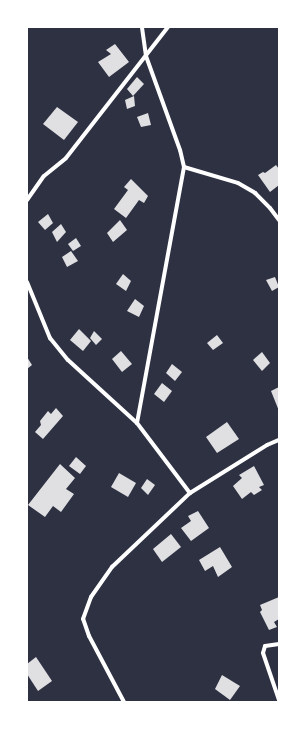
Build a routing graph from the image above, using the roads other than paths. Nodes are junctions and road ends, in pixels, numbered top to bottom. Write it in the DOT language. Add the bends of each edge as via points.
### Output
graph roads {
  1 [pos="142,27"];
  2 [pos="168,27"];
  3 [pos="146,56"];
  4 [pos="184,167"];
  5 [pos="27,200"];
  6 [pos="279,220"];
  7 [pos="27,282"];
  8 [pos="137,423"];
  9 [pos="279,440"];
  10 [pos="190,493"];
  11 [pos="279,644"];
  12 [pos="279,700"];
  13 [pos="124,702"];
  1 -- 3 [label="street"];
  2 -- 3 [label="street"];
  3 -- 4 [label="street"];
  3 -- 5 [label="street" via="66,158 44,176"];
  4 -- 6 [label="street" via="238,184 255,193"];
  4 -- 8 [label="street"];
  7 -- 8 [label="street" via="50,338 68,360"];
  8 -- 10 [label="street"];
  9 -- 10 [label="street"];
  10 -- 13 [label="street" via="112,567 98,584 87,605 83,619 89,636"];
  11 -- 12 [label="street" via="265,646 263,653"];
}
